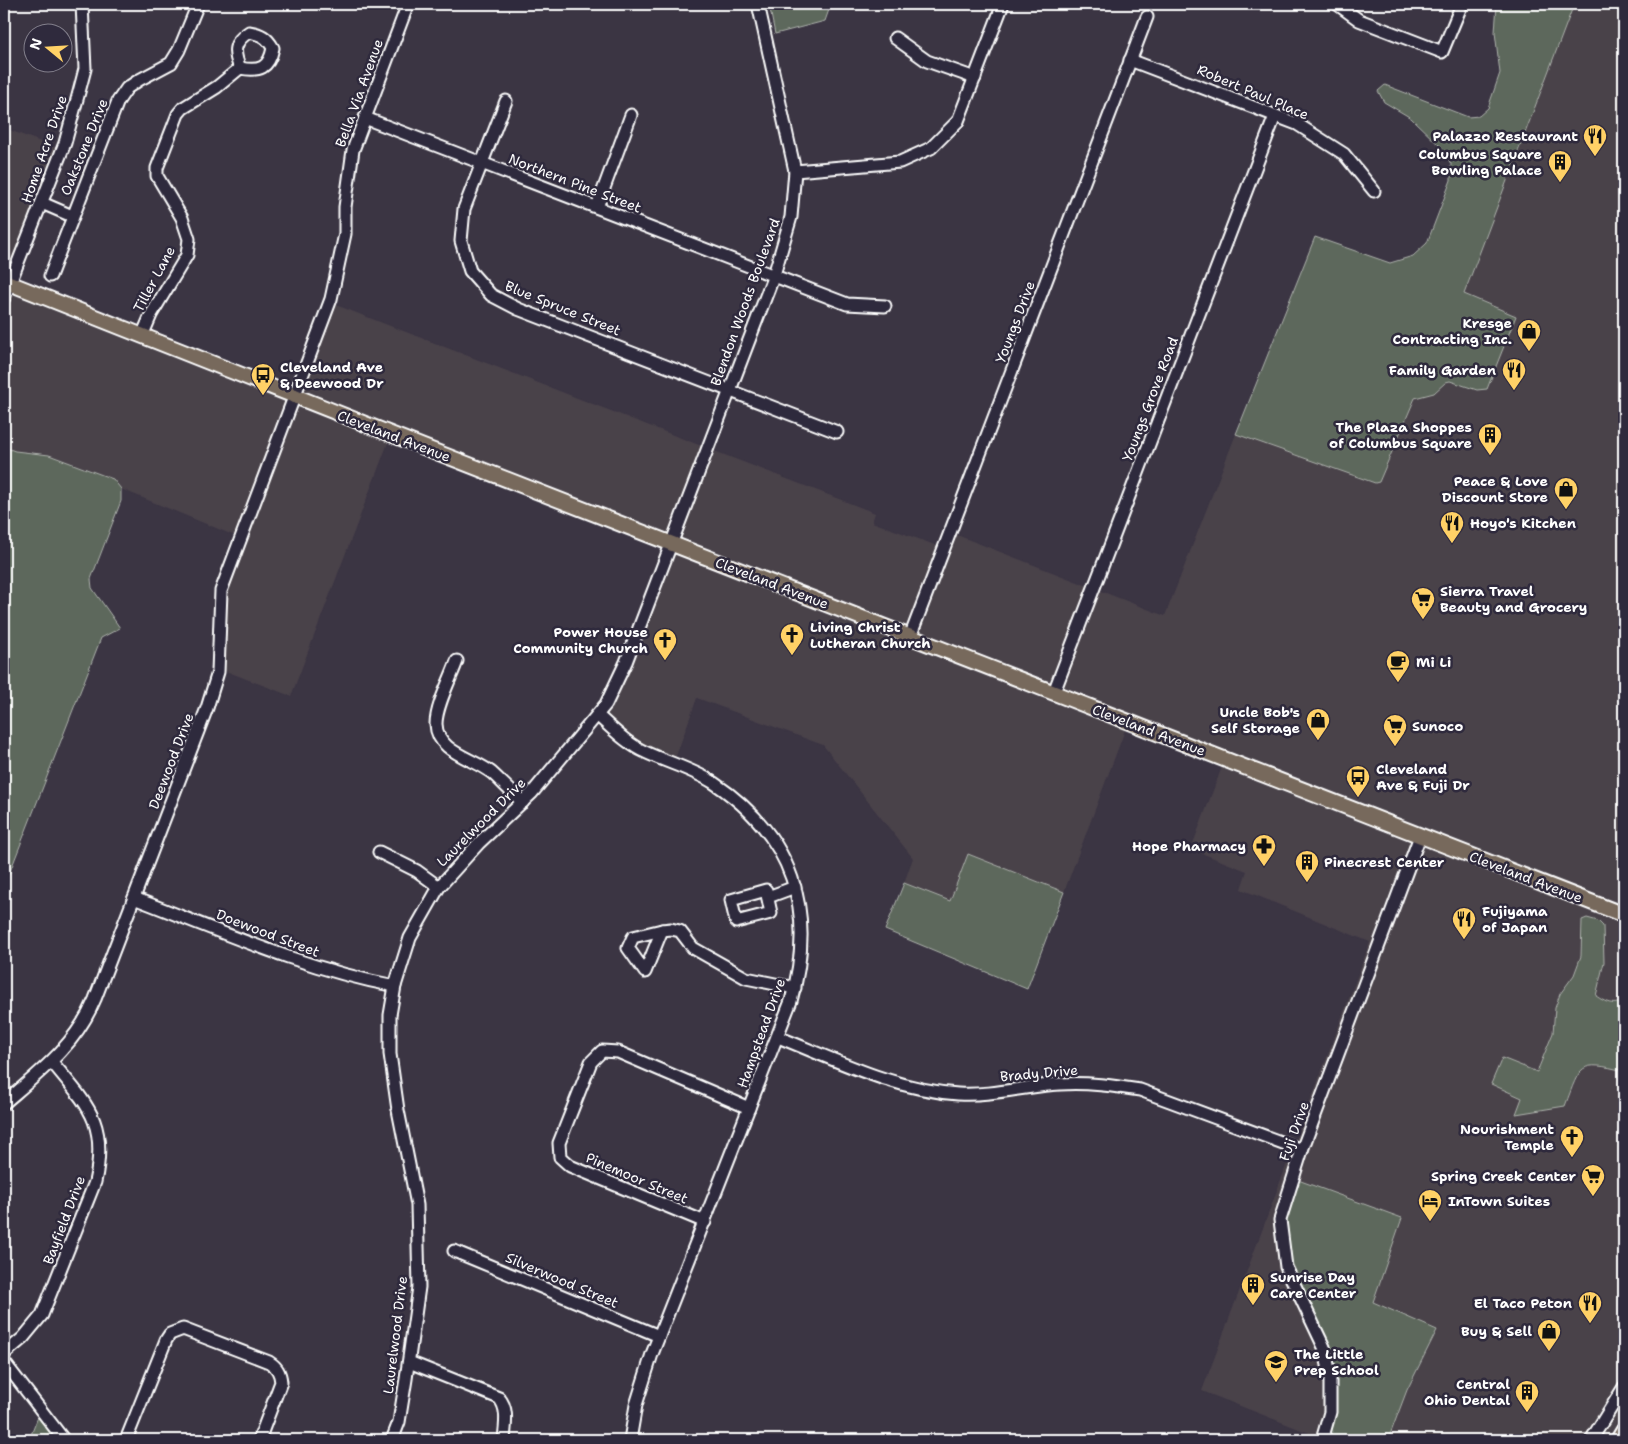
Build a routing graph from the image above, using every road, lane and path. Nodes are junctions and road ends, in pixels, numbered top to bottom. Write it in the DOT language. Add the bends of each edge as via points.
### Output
graph roads {
  1 [pos="82,4"];
  2 [pos="198,4"];
  3 [pos="408,4"];
  4 [pos="758,4"];
  5 [pos="1003,4"];
  6 [pos="1337,4"];
  7 [pos="1462,4"];
  8 [pos="1147,17"];
  9 [pos="895,38"];
  10 [pos="1130,60"];
  11 [pos="240,68"];
  12 [pos="974,78"];
  13 [pos="506,101"];
  14 [pos="631,115"];
  15 [pos="1275,116"];
  16 [pos="365,118"];
  17 [pos="481,163"];
  18 [pos="795,170"];
  19 [pos="1374,190"];
  20 [pos="42,203"];
  21 [pos="597,207"];
  22 [pos="72,216"];
  23 [pos="774,275"];
  24 [pos="50,276"];
  25 [pos="7,282"];
  26 [pos="4,298"];
  27 [pos="884,306"];
  28 [pos="142,336"];
  29 [pos="730,390"];
  30 [pos="295,396"];
  31 [pos="837,432"];
  32 [pos="671,544"];
  33 [pos="910,637"];
  34 [pos="457,661"];
  35 [pos="1054,692"];
  36 [pos="597,715"];
  37 [pos="522,802"];
  38 [pos="1420,836"];
  39 [pos="379,852"];
  40 [pos="439,887"];
  41 [pos="795,887"];
  42 [pos="768,897"];
  43 [pos="134,898"];
  44 [pos="1624,915"];
  45 [pos="662,930"];
  46 [pos="395,986"];
  47 [pos="795,988"];
  48 [pos="778,1037"];
  49 [pos="52,1062"];
  50 [pos="4,1103"];
  51 [pos="749,1108"];
  52 [pos="1302,1150"];
  53 [pos="705,1222"];
  54 [pos="454,1251"];
  55 [pos="659,1336"];
  56 [pos="4,1354"];
  57 [pos="4,1362"];
  58 [pos="409,1362"];
  59 [pos="1624,1387"];
  60 [pos="1624,1430"];
  61 [pos="64,1440"];
  62 [pos="126,1440"];
  63 [pos="259,1440"];
  64 [pos="392,1440"];
  65 [pos="504,1440"];
  66 [pos="630,1440"];
  67 [pos="1322,1440"];
  68 [pos="1591,1440"];
  69 [pos="1618,1440"];
  1 -- 20 [label="street, Home Acre Drive" via="85,69 65,143"];
  2 -- 22 [label="street, Oakstone Drive" via="171,63 127,88 118,101"];
  3 -- 16 [label="street, Bella Via Avenue"];
  4 -- 18 [label="street, Blendon Woods Boulevard"];
  5 -- 12 [label="street"];
  6 -- 7 [label="street" via="1359,20 1442,52"];
  8 -- 10 [label="street, Youngs Drive"];
  9 -- 12 [label="street" via="928,61"];
  10 -- 15 [label="street, Robert Paul Place"];
  10 -- 33 [label="street, Youngs Drive"];
  11 -- 28 [label="street, Tiller Lane" via="178,114 157,168 160,183 182,218 190,239 187,255"];
  12 -- 18 [label="street" via="958,121 931,148 893,163"];
  13 -- 17 [label="street, Blue Spruce Street"];
  14 -- 21 [label="street"];
  15 -- 19 [label="street, Robert Paul Place" via="1297,124 1344,154"];
  15 -- 35 [label="street, Youngs Grove Road"];
  16 -- 17 [label="street, Northern Pine Street"];
  16 -- 30 [label="street, Bella Via Avenue" via="353,150 345,207 345,234 331,299"];
  17 -- 21 [label="street, Northern Pine Street"];
  17 -- 29 [label="street, Blue Spruce Street" via="464,209 461,241 470,271 491,294 518,309"];
  18 -- 23 [label="street, Blendon Woods Boulevard" via="791,217"];
  20 -- 22 [label="street, Oakstone Drive"];
  20 -- 25 [label="street, Home Acre Drive"];
  21 -- 23 [label="street, Northern Pine Street"];
  22 -- 24 [label="street, Oakstone Drive"];
  23 -- 27 [label="street, Northern Pine Street" via="848,304"];
  23 -- 29 [label="street, Blendon Woods Boulevard"];
  25 -- 26 [label="street, Home Acre Drive"];
  25 -- 28 [label="main road, Cleveland Avenue"];
  28 -- 30 [label="main road, Cleveland Avenue"];
  29 -- 31 [label="street, Blue Spruce Street"];
  29 -- 32 [label="street, Blendon Woods Boulevard"];
  30 -- 32 [label="main road, Cleveland Avenue"];
  30 -- 43 [label="street, Deewood Drive" via="227,569 221,591 219,662 214,689"];
  32 -- 33 [label="main road, Cleveland Avenue"];
  32 -- 36 [label="street, Laurelwood Drive" via="626,662 606,704"];
  33 -- 35 [label="main road, Cleveland Avenue"];
  34 -- 37 [label="street" via="438,712 436,724 439,735 446,746 490,772"];
  35 -- 38 [label="main road, Cleveland Avenue"];
  36 -- 37 [label="street, Laurelwood Drive"];
  36 -- 41 [label="street, Hampstead Drive" via="636,747 701,775 740,802 769,832"];
  37 -- 40 [label="street, Laurelwood Drive"];
  38 -- 44 [label="main road, Cleveland Avenue"];
  38 -- 52 [label="street, Fuji Drive"];
  39 -- 40 [label="street" via="417,871"];
  40 -- 46 [label="street, Laurelwood Drive" via="410,938"];
  41 -- 42 [label="street"];
  41 -- 47 [label="street, Hampstead Drive" via="801,943"];
  43 -- 46 [label="street, Doewood Street" via="310,966"];
  43 -- 49 [label="street, Deewood Drive" via="91,1010 82,1027"];
  45 -- 47 [label="street" via="680,931 693,948 746,978"];
  46 -- 58 [label="street, Laurelwood Drive" via="390,1015 390,1054 417,1205 419,1287"];
  47 -- 48 [label="street, Hampstead Drive"];
  48 -- 51 [label="street, Hampstead Drive"];
  48 -- 52 [label="street, Brady Drive" via="870,1074 938,1092 982,1094 1061,1084 1111,1085 1140,1090"];
  49 -- 50 [label="street, Deewood Drive"];
  49 -- 56 [label="street, Bayfield Drive" via="93,1116 99,1131 98,1167 95,1182 42,1315"];
  51 -- 53 [label="street, Hampstead Drive"];
  51 -- 53 [label="street, Pinemoor Street" via="610,1050 596,1056 559,1143 560,1156 570,1166"];
  52 -- 67 [label="street, Fuji Drive" via="1284,1202 1281,1235 1286,1267 1324,1347 1330,1374 1330,1412"];
  53 -- 55 [label="street, Hampstead Drive"];
  54 -- 55 [label="street, Silverwood Street"];
  55 -- 66 [label="street, Hampstead Drive" via="636,1405"];
  57 -- 61 [label="street"];
  58 -- 64 [label="street, Laurelwood Drive" via="399,1422"];
  58 -- 65 [label="street" via="493,1395 503,1403 506,1415"];
  59 -- 68 [label="street"];
  60 -- 69 [label="main road"];
  62 -- 63 [label="street" via="166,1340 176,1330 190,1330 269,1362 280,1373 281,1382"];
}
